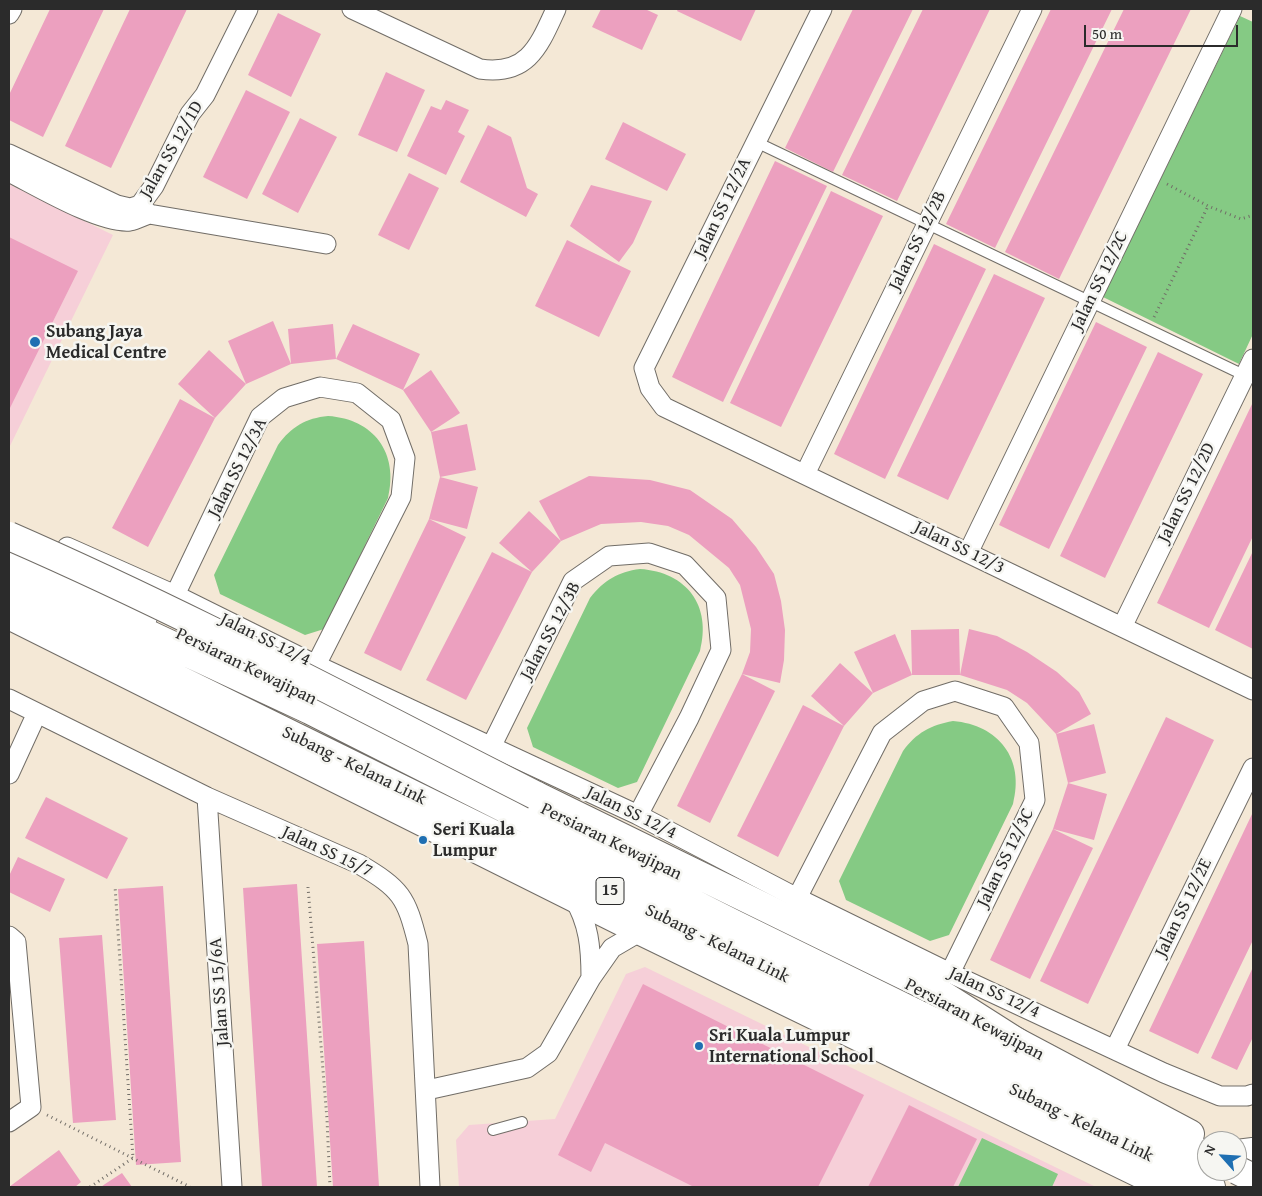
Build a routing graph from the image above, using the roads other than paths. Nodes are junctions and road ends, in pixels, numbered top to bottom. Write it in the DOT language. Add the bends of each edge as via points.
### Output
graph roads {
  1 [pos="12,9"];
  2 [pos="248,9"];
  3 [pos="352,9"];
  4 [pos="556,9"];
  5 [pos="822,9"];
  6 [pos="1032,9"];
  7 [pos="1232,9"];
  8 [pos="9,14"];
  9 [pos="756,142"];
  10 [pos="9,154"];
  11 [pos="9,172"];
  12 [pos="144,210"];
  13 [pos="927,224"];
  14 [pos="326,244"];
  15 [pos="1090,301"];
  16 [pos="1251,372"];
  17 [pos="664,406"];
  18 [pos="805,474"];
  19 [pos="9,522"];
  20 [pos="9,536"];
  21 [pos="9,552"];
  22 [pos="968,553"];
  23 [pos="9,569"];
  24 [pos="175,595"];
  25 [pos="9,596"];
  26 [pos="212,613"];
  27 [pos="9,615"];
  28 [pos="1122,627"];
  29 [pos="198,643"];
  30 [pos="316,665"];
  31 [pos="1253,690"];
  32 [pos="9,699"];
  33 [pos="37,713"];
  34 [pos="492,745"];
  35 [pos="1253,768"];
  36 [pos="9,774"];
  37 [pos="207,797"];
  38 [pos="638,815"];
  39 [pos="573,897"];
  40 [pos="797,898"];
  41 [pos="641,931"];
  42 [pos="9,936"];
  43 [pos="950,973"];
  44 [pos="591,978"];
  45 [pos="1018,1043"];
  46 [pos="1114,1049"];
  47 [pos="427,1090"];
  48 [pos="1253,1094"];
  49 [pos="9,1122"];
  50 [pos="522,1122"];
  51 [pos="493,1130"];
  52 [pos="1197,1138"];
  53 [pos="1197,1151"];
  54 [pos="1253,1166"];
  55 [pos="232,1187"];
  56 [pos="430,1187"];
  57 [pos="1168,1187"];
  58 [pos="1211,1187"];
  59 [pos="1238,1187"];
  1 -- 8 [label="street"];
  2 -- 12 [label="street, Jalan SS 12/1D" via="205,95 200,119 159,200"];
  3 -- 4 [label="street" via="480,69 498,71 516,67 530,56"];
  5 -- 9 [label="street, Jalan SS 12/2A"];
  6 -- 13 [label="street, Jalan SS 12/2B"];
  7 -- 15 [label="street, Jalan SS 12/2C"];
  9 -- 13 [label="lane"];
  9 -- 17 [label="street, Jalan SS 12/2A" via="644,368 650,388"];
  10 -- 12 [label="street" via="117,205"];
  11 -- 12 [label="street" via="113,219 130,221"];
  12 -- 14 [label="street"];
  13 -- 15 [label="lane"];
  13 -- 18 [label="street, Jalan SS 12/2B"];
  15 -- 16 [label="lane"];
  15 -- 22 [label="street, Jalan SS 12/2C"];
  16 -- 28 [label="street, Jalan SS 12/2D"];
  17 -- 18 [label="street, Jalan SS 12/3"];
  18 -- 22 [label="street, Jalan SS 12/3"];
  19 -- 24 [label="street, Jalan SS 12/4"];
  20 -- 45 [label="main road, bridge" via="79,566 588,822 938,992"];
  21 -- 29 [label="main road, Persiaran Kewajipan"];
  22 -- 28 [label="street, Jalan SS 12/3"];
  23 -- 53 [label="main road, Subang - Kelana Link / 15" via="310,710 734,924"];
  24 -- 26 [label="street, Jalan SS 12/4"];
  24 -- 30 [label="street, Jalan SS 12/3A" via="260,417 284,398 320,387 357,393 390,420 405,458 401,497"];
  25 -- 58 [label="main road, Subang - Kelana Link / 15"];
  26 -- 29 [label="street"];
  26 -- 30 [label="street, Jalan SS 12/4"];
  27 -- 39 [label="main road"];
  28 -- 31 [label="street, Jalan SS 12/3"];
  29 -- 45 [label="main road, Persiaran Kewajipan" via="831,947"];
  30 -- 34 [label="street, Jalan SS 12/4"];
  32 -- 33 [label="street"];
  33 -- 36 [label="street"];
  33 -- 37 [label="street, Jalan SS 15/7"];
  34 -- 38 [label="street, Jalan SS 12/4"];
  34 -- 38 [label="street, Jalan SS 12/3B" via="573,582 609,556 649,553 685,565 716,598 721,650"];
  35 -- 46 [label="street, Jalan SS 12/2E"];
  37 -- 47 [label="street, Jalan SS 15/7" via="359,864 402,895 418,944"];
  37 -- 55 [label="street, Jalan SS 15/6A"];
  38 -- 40 [label="street, Jalan SS 12/4"];
  39 -- 41 [label="main road"];
  39 -- 44 [label="street" via="582,911 588,931"];
  40 -- 43 [label="street, Jalan SS 12/4"];
  40 -- 43 [label="street, Jalan SS 12/3C" via="882,733 922,701 955,691 1004,707 1029,743 1035,800"];
  41 -- 44 [label="street" via="612,948"];
  41 -- 57 [label="main road" via="927,1068 1138,1177"];
  42 -- 49 [label="street" via="16,942 31,1107"];
  43 -- 46 [label="street, Jalan SS 12/4"];
  44 -- 47 [label="street" via="548,1053 527,1068"];
  45 -- 52 [label="main road, Persiaran Kewajipan"];
  46 -- 48 [label="street, Jalan SS 12/4" via="1220,1096"];
  47 -- 56 [label="street, Jalan SS 15/7"];
  50 -- 51 [label="lane"];
  54 -- 59 [label="main road"];
}
